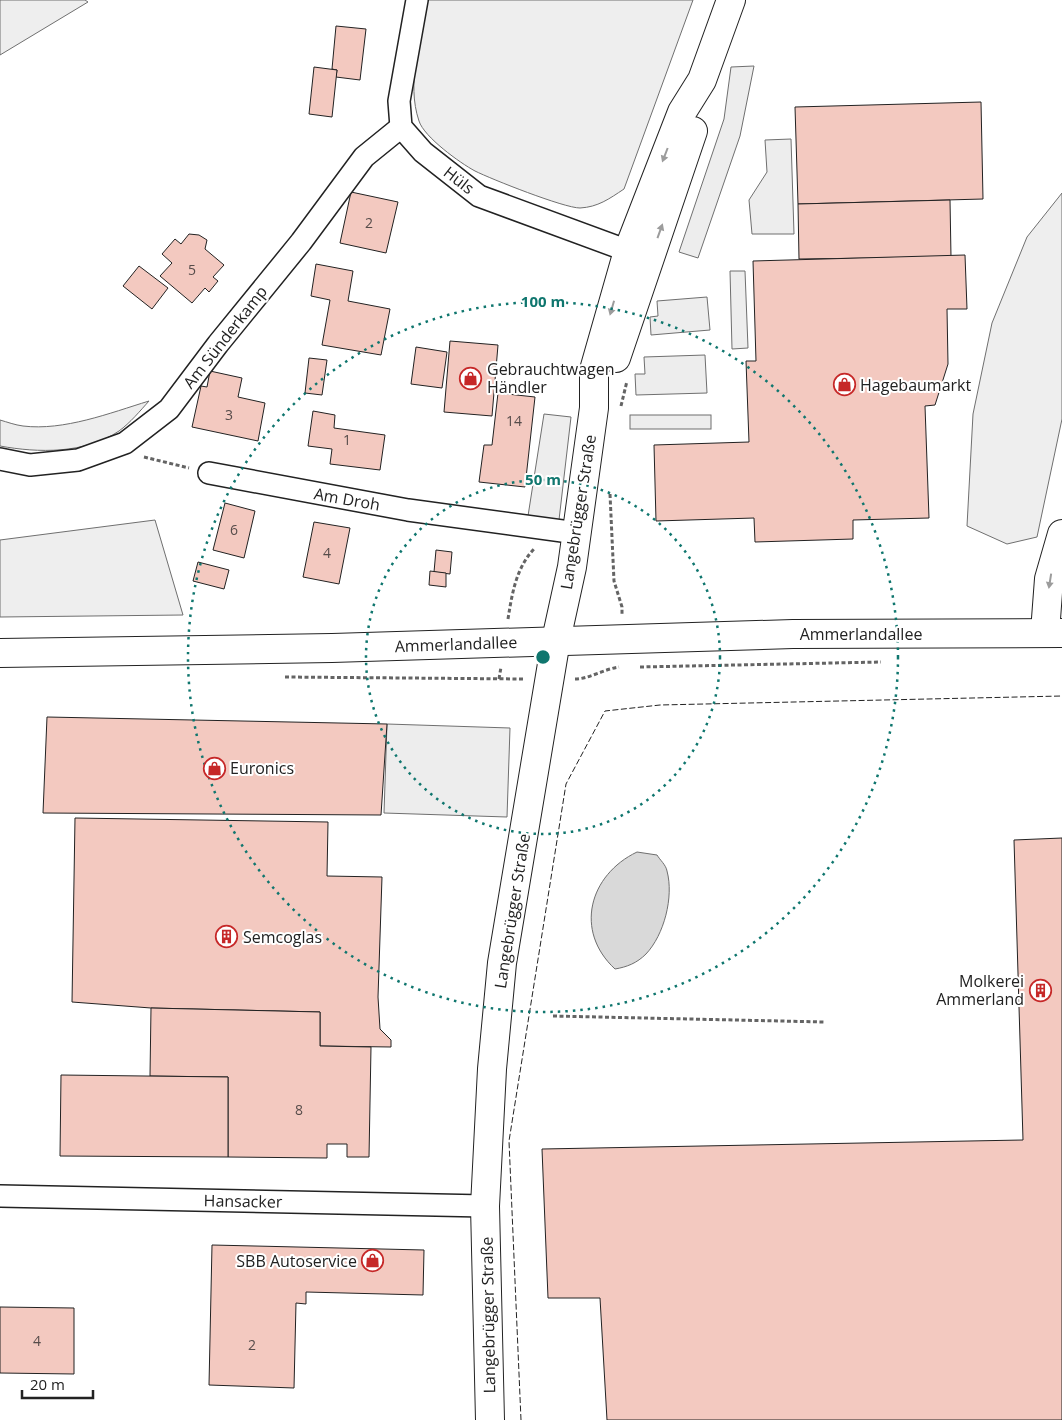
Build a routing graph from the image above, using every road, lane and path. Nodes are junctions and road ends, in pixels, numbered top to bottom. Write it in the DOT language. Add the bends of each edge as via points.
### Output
graph roads {
  1 [pos="418,0"];
  2 [pos="731,0"];
  3 [pos="401,127"];
  4 [pos="639,254"];
  5 [pos="629,374"];
  6 [pos="621,408"];
  7 [pos="125,443"];
  8 [pos="0,459"];
  9 [pos="209,473"];
  10 [pos="609,486"];
  11 [pos="565,531"];
  12 [pos="1062,534"];
  13 [pos="1054,632"];
  14 [pos="620,638"];
  15 [pos="556,640"];
  16 [pos="505,643"];
  17 [pos="0,654"];
  18 [pos="889,661"];
  19 [pos="617,667"];
  20 [pos="627,667"];
  21 [pos="636,667"];
  22 [pos="277,676"];
  23 [pos="499,679"];
  24 [pos="549,679"];
  25 [pos="553,1016"];
  26 [pos="825,1022"];
  27 [pos="0,1196"];
  28 [pos="485,1206"];
  29 [pos="490,1420"];
  1 -- 3 [label="street" via="399,102"];
  2 -- 4 [label="main road, Langebrügger Straße" via="702,80 697,119"];
  3 -- 4 [label="street, Hüls" via="423,152 479,196"];
  3 -- 7 [label="street, Am Sünderkamp" via="364,157 169,408"];
  4 -- 11 [label="main road, Langebrügger Straße" via="610,376 594,408"];
  5 -- 6 [label="path"];
  7 -- 8 [label="street, Am Sünderkamp" via="78,460 30,465"];
  7 -- 9 [label="path" via="130,454"];
  9 -- 11 [label="street, Am Droh" via="408,510"];
  10 -- 14 [label="path, Langebrügger Straße" via="614,581 622,607"];
  11 -- 15 [label="main road, Langebrügger Straße"];
  11 -- 16 [label="path" via="526,558 515,584"];
  12 -- 13 [label="main road, one-way" via="1049,579"];
  13 -- 14 [label="main road, Ammerlandallee"];
  14 -- 15 [label="main road, Ammerlandallee"];
  14 -- 19 [label="path, Langebrügger Straße"];
  15 -- 16 [label="main road, Ammerlandallee"];
  15 -- 24 [label="main road, Langebrügger Straße"];
  16 -- 17 [label="main road, Ammerlandallee"];
  16 -- 23 [label="path"];
  18 -- 21 [label="path"];
  19 -- 20 [label="path"];
  19 -- 24 [label="path" via="582,679"];
  22 -- 23 [label="path"];
  23 -- 24 [label="path"];
  24 -- 28 [label="main road, Langebrügger Straße" via="502,963 492,1069"];
  25 -- 26 [label="path"];
  27 -- 28 [label="street, Hansacker"];
  28 -- 29 [label="main road, Langebrügger Straße"];
}
